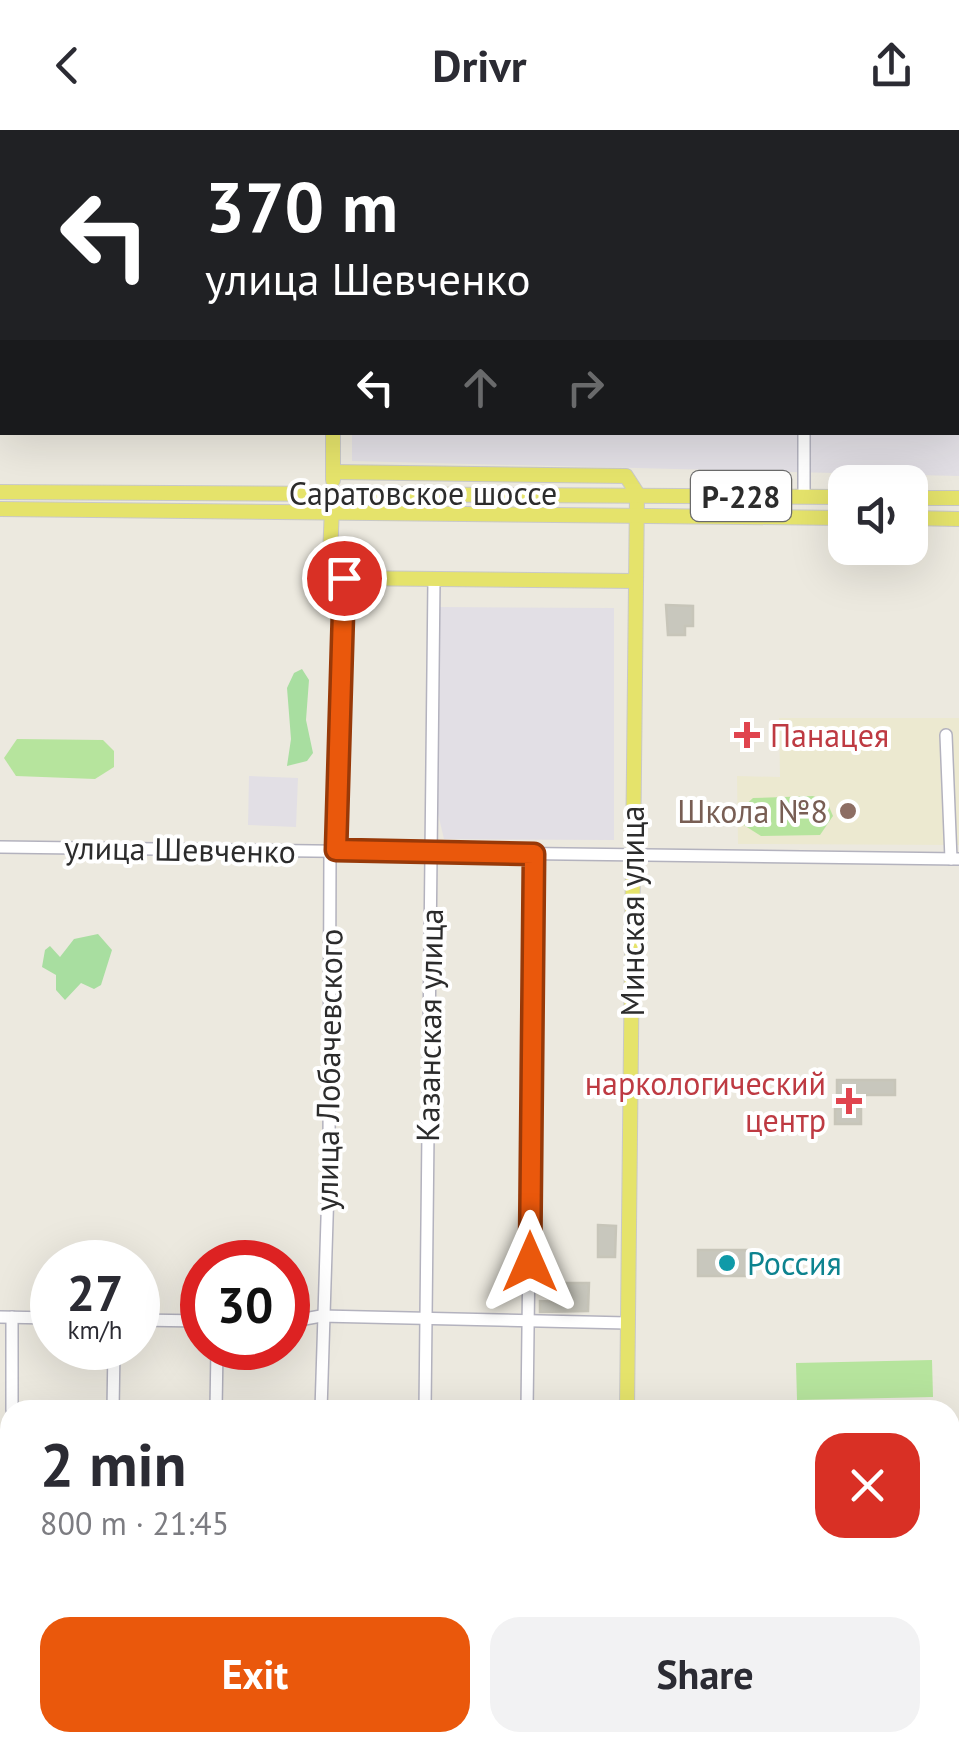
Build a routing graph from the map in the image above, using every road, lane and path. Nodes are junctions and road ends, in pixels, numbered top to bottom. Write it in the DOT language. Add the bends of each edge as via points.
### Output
graph roads {
  1 [pos="334,435"];
  2 [pos="804,435"];
  3 [pos="333,472"];
  4 [pos="0,492"];
  5 [pos="332,493"];
  6 [pos="637,494"];
  7 [pos="804,497"];
  8 [pos="828,498"];
  9 [pos="928,498"];
  10 [pos="959,498"];
  11 [pos="0,509"];
  12 [pos="332,512"];
  13 [pos="637,516"];
  14 [pos="828,518"];
  15 [pos="928,518"];
  16 [pos="959,519"];
  17 [pos="344,578"];
  18 [pos="434,579"];
  19 [pos="636,581"];
  20 [pos="946,735"];
  21 [pos="0,847"];
  22 [pos="333,850"];
  23 [pos="432,852"];
  24 [pos="534,854"];
  25 [pos="632,856"];
  26 [pos="955,858"];
  27 [pos="6,1317"];
  28 [pos="310,1322"];
  29 [pos="317,1322"];
  30 [pos="427,1322"];
  31 [pos="527,1322"];
  32 [pos="627,1323"];
  33 [pos="114,1370"];
  34 [pos="216,1370"];
  35 [pos="11,1400"];
  36 [pos="113,1400"];
  37 [pos="216,1400"];
  38 [pos="321,1400"];
  39 [pos="425,1400"];
  40 [pos="527,1400"];
  41 [pos="626,1400"];
  1 -- 3 [label="main road"];
  2 -- 7 [label="street"];
  3 -- 5 [label="main road"];
  3 -- 6 [label="main road" via="626,476"];
  4 -- 5 [label="main road, Саратовское шоссе"];
  5 -- 6 [label="main road, Саратовское шоссе"];
  5 -- 12 [label="main road"];
  6 -- 7 [label="main road, Саратовское шоссе / Р-228"];
  6 -- 13 [label="main road, Минская улица"];
  7 -- 8 [label="main road, Саратовское шоссе / Р-228"];
  9 -- 10 [label="main road"];
  11 -- 12 [label="main road, Саратовское шоссе"];
  12 -- 13 [label="main road, Саратовское шоссе"];
  12 -- 17 [label="main road" via="330,558"];
  13 -- 14 [label="main road, Саратовское шоссе"];
  13 -- 19 [label="main road, Минская улица"];
  15 -- 16 [label="main road"];
  17 -- 18 [label="main road"];
  17 -- 22 [label="street, улица Лобачевского"];
  18 -- 19 [label="main road"];
  18 -- 23 [label="street, Казанская улица"];
  19 -- 25 [label="main road, Минская улица"];
  20 -- 26 [label="street"];
  21 -- 22 [label="street, улица Шевченко"];
  22 -- 23 [label="street, улица Шевченко"];
  22 -- 29 [label="street, улица Лобачевского" via="329,1156"];
  23 -- 24 [label="street, улица Шевченко"];
  23 -- 30 [label="street, Казанская улица"];
  24 -- 25 [label="street, улица Шевченко"];
  24 -- 31 [label="street"];
  25 -- 26 [label="street, улица Шевченко"];
  25 -- 32 [label="main road, Минская улица"];
  27 -- 35 [label="street"];
  28 -- 29 [label="street"];
  29 -- 30 [label="street"];
  29 -- 38 [label="street, улица Лобачевского"];
  30 -- 31 [label="street"];
  30 -- 39 [label="street, Казанская улица"];
  31 -- 32 [label="street"];
  31 -- 40 [label="street"];
  32 -- 41 [label="main road, Минская улица"];
  33 -- 36 [label="street"];
  34 -- 37 [label="street"];
}
